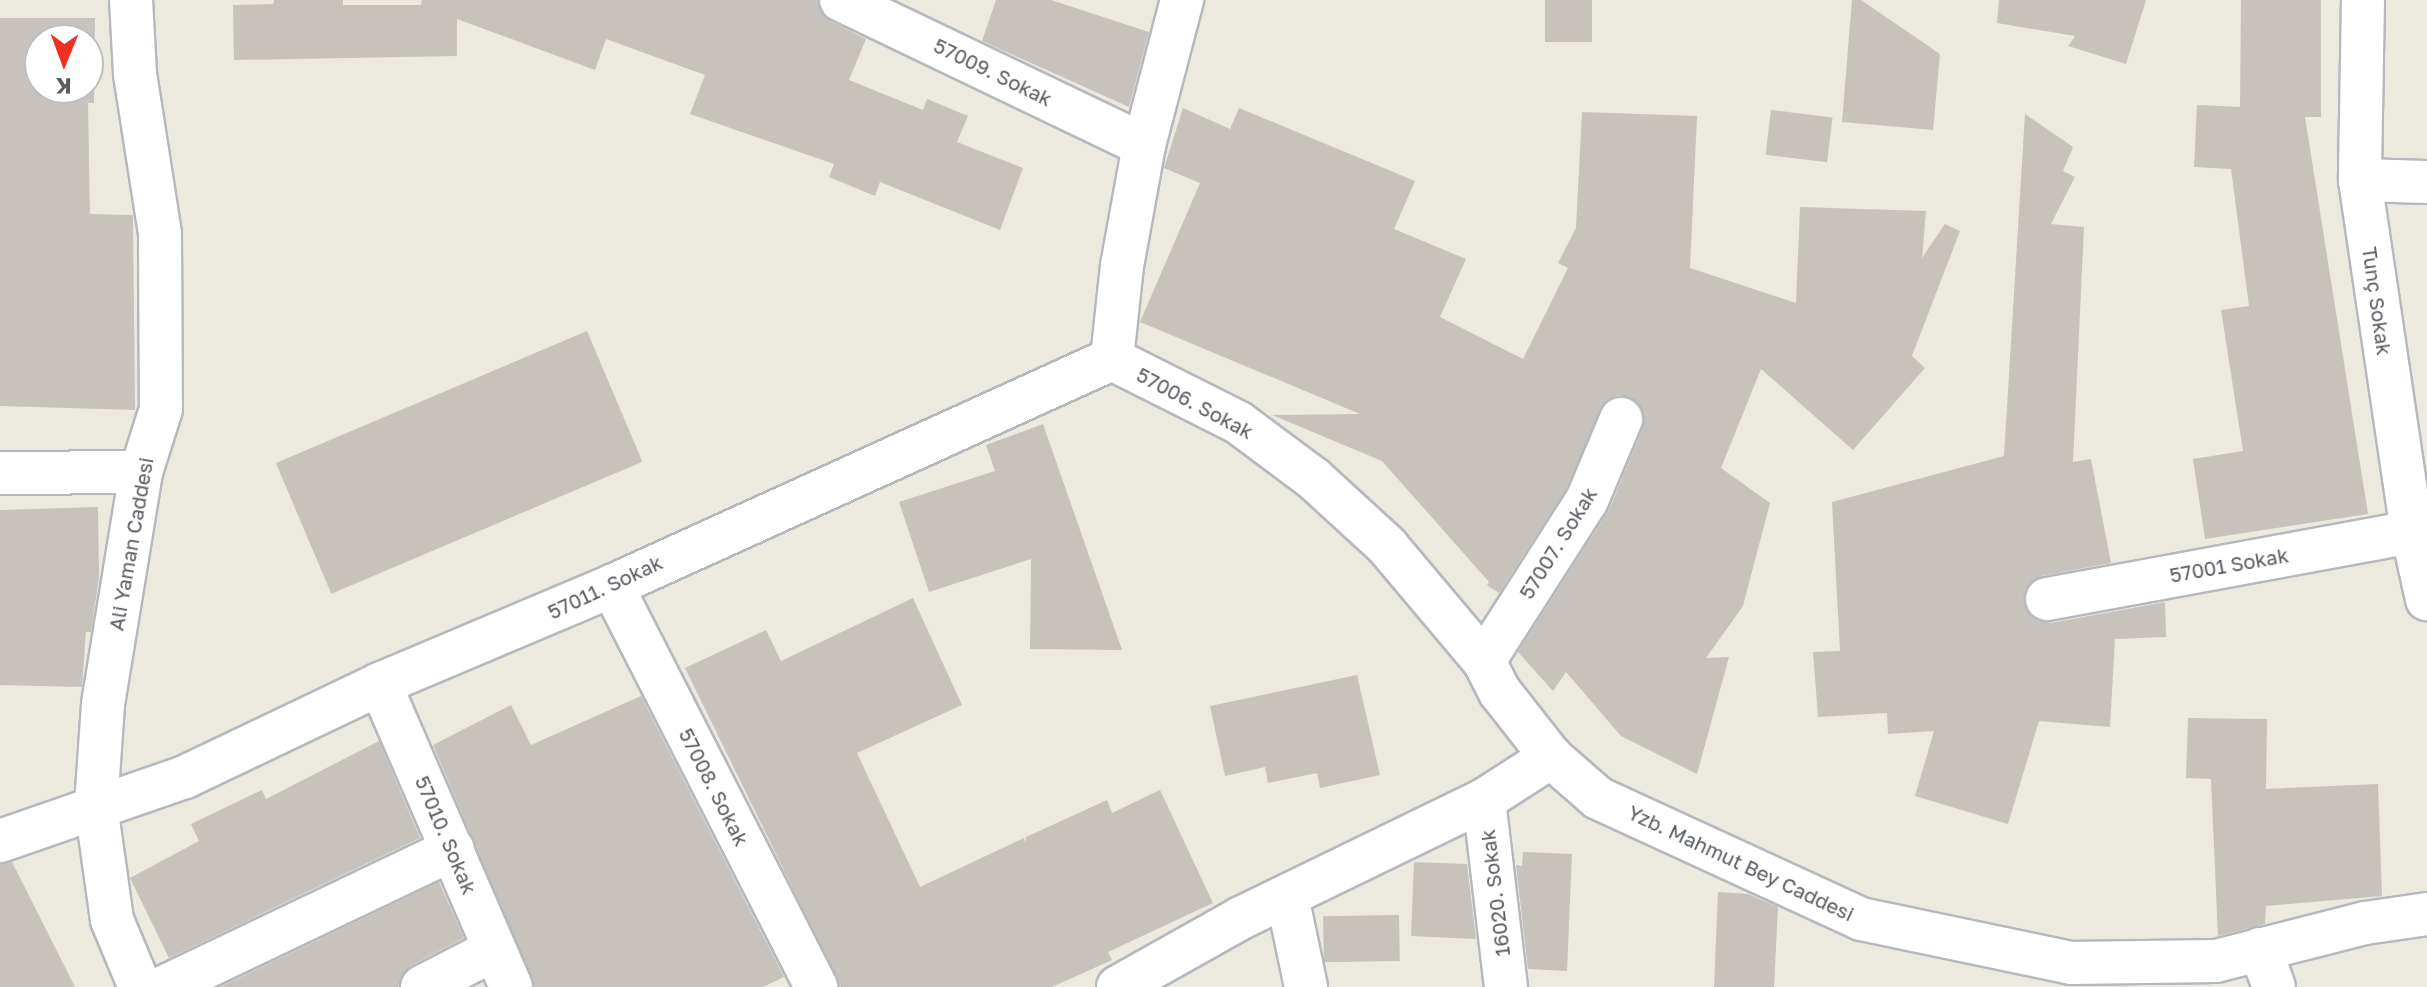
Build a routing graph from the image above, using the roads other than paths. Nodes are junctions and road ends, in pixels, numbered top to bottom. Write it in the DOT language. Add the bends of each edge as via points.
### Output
graph roads {
  1 [pos="131,0"];
  2 [pos="841,0"];
  3 [pos="1182,0"];
  4 [pos="2363,0"];
  5 [pos="1144,145"];
  6 [pos="2360,180"];
  7 [pos="2427,182"];
  8 [pos="1112,359"];
  9 [pos="1621,419"];
  10 [pos="141,472"];
  11 [pos="0,473"];
  12 [pos="2412,532"];
  13 [pos="612,586"];
  14 [pos="2047,599"];
  15 [pos="2427,599"];
  16 [pos="1484,661"];
  17 [pos="380,684"];
  18 [pos="1551,757"];
  19 [pos="1484,800"];
  20 [pos="96,806"];
  21 [pos="0,841"];
  22 [pos="453,849"];
  23 [pos="1287,896"];
  24 [pos="2427,914"];
  25 [pos="2260,949"];
  26 [pos="493,950"];
  27 [pos="140,987"];
  28 [pos="164,987"];
  29 [pos="422,987"];
  30 [pos="511,987"];
  31 [pos="816,987"];
  32 [pos="1118,987"];
  33 [pos="1306,987"];
  34 [pos="1506,987"];
  35 [pos="2274,987"];
  1 -- 10 [label="street, Ali Yaman Caddesi" via="135,74 160,234 161,409"];
  2 -- 5 [label="street, 57009. Sokak"];
  3 -- 5 [label="street, 57006. Sokak"];
  4 -- 6 [label="street, Tunç Sokak"];
  5 -- 8 [label="street, 57006. Sokak"];
  6 -- 7 [label="street"];
  6 -- 12 [label="street, Tunç Sokak"];
  8 -- 13 [label="street, 57011. Sokak"];
  8 -- 16 [label="street, 57006. Sokak" via="1239,423 1314,479 1387,546"];
  9 -- 16 [label="street, 57007. Sokak" via="1587,500"];
  10 -- 11 [label="street"];
  10 -- 20 [label="street, Ali Yaman Caddesi" via="103,705"];
  12 -- 14 [label="street, 57001 Sokak"];
  12 -- 15 [label="street, Tunç Sokak"];
  13 -- 17 [label="street, 57011. Sokak"];
  13 -- 31 [label="street, 57008. Sokak"];
  16 -- 18 [label="street, 57006. Sokak" via="1500,692"];
  17 -- 20 [label="street, 57011. Sokak" via="185,777"];
  17 -- 22 [label="street, 57010. Sokak"];
  18 -- 19 [label="street"];
  18 -- 25 [label="street, Yzb. Mahmut Bey Caddesi" via="1598,798 1861,919 2071,963 2216,961"];
  19 -- 23 [label="street"];
  19 -- 34 [label="street, 16020. Sokak"];
  20 -- 21 [label="street, 57011. Sokak"];
  20 -- 27 [label="street, Ali Yaman Caddesi" via="112,920"];
  22 -- 26 [label="street, 57010. Sokak"];
  22 -- 28 [label="street"];
  23 -- 32 [label="street"];
  23 -- 33 [label="street"];
  24 -- 25 [label="street, Yzb. Mahmut Bey Caddesi"];
  25 -- 35 [label="street"];
  26 -- 29 [label="street"];
  26 -- 30 [label="street, 57010. Sokak"];
}
